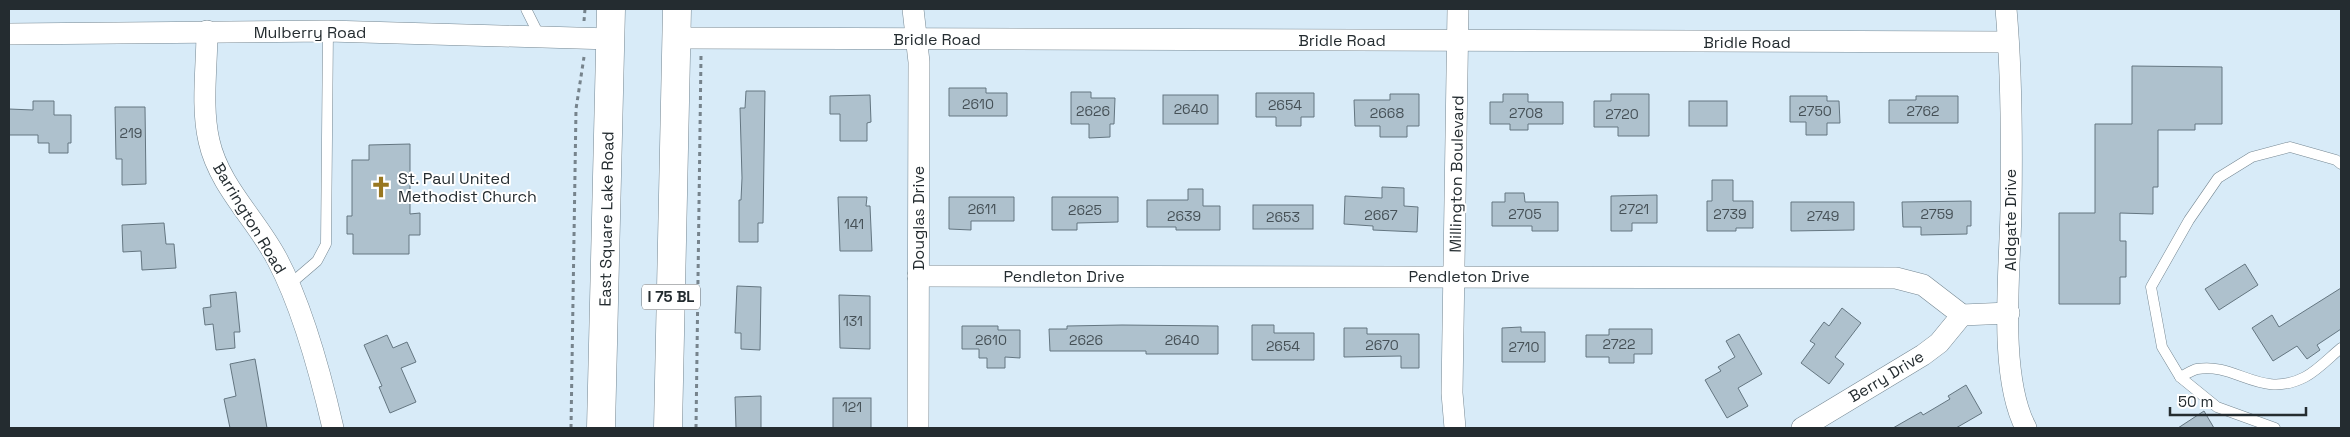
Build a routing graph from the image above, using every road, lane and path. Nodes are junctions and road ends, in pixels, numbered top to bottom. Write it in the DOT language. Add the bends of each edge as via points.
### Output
graph roads {
  1 [pos="526,9"];
  2 [pos="585,9"];
  3 [pos="612,9"];
  4 [pos="677,9"];
  5 [pos="913,9"];
  6 [pos="1458,9"];
  7 [pos="2006,9"];
  8 [pos="584,17"];
  9 [pos="207,31"];
  10 [pos="328,31"];
  11 [pos="9,34"];
  12 [pos="540,36"];
  13 [pos="676,38"];
  14 [pos="611,39"];
  15 [pos="917,39"];
  16 [pos="1457,40"];
  17 [pos="2008,42"];
  18 [pos="701,57"];
  19 [pos="584,61"];
  20 [pos="2341,164"];
  21 [pos="918,276"];
  22 [pos="1455,276"];
  23 [pos="290,285"];
  24 [pos="2009,313"];
  25 [pos="1962,315"];
  26 [pos="2341,348"];
  27 [pos="2180,377"];
  28 [pos="333,428"];
  29 [pos="571,428"];
  30 [pos="601,428"];
  31 [pos="668,428"];
  32 [pos="696,428"];
  33 [pos="918,428"];
  34 [pos="1455,428"];
  35 [pos="1802,428"];
  36 [pos="2026,428"];
  37 [pos="2276,428"];
  1 -- 12 [label="lane"];
  2 -- 8 [label="path"];
  3 -- 14 [label="highway, East Square Lake Road"];
  4 -- 13 [label="highway, I 75 BL"];
  5 -- 15 [label="street, Douglas Drive"];
  6 -- 16 [label="street, Millington Boulevard"];
  7 -- 17 [label="street, Aldgate Drive"];
  9 -- 10 [label="street, Mulberry Road"];
  9 -- 11 [label="street, Mulberry Road"];
  9 -- 23 [label="street, Barrington Road" via="206,126 214,156 228,185 276,257"];
  10 -- 12 [label="street, Mulberry Road"];
  10 -- 23 [label="lane" via="326,244 317,261"];
  12 -- 14 [label="street, Mulberry Road"];
  13 -- 15 [label="street, Bridle Road"];
  13 -- 31 [label="highway, I 75 BL"];
  14 -- 30 [label="highway, East Square Lake Road"];
  15 -- 16 [label="street, Bridle Road"];
  15 -- 21 [label="street, Douglas Drive"];
  16 -- 17 [label="street, Bridle Road"];
  16 -- 22 [label="street, Millington Boulevard"];
  17 -- 24 [label="street, Aldgate Drive"];
  18 -- 32 [label="path"];
  19 -- 29 [label="path" via="576,109"];
  20 -- 27 [label="lane" via="2290,147 2252,157 2218,178 2189,220 2151,287 2162,347"];
  21 -- 22 [label="street, Pendleton Drive"];
  21 -- 33 [label="street, Douglas Drive"];
  22 -- 25 [label="street, Pendleton Drive" via="1896,278 1923,285"];
  22 -- 34 [label="street, Millington Boulevard" via="1452,393"];
  23 -- 28 [label="street, Barrington Road"];
  24 -- 25 [label="street"];
  24 -- 36 [label="street, Aldgate Drive" via="2012,384 2016,406"];
  25 -- 35 [label="street, Berry Drive" via="1939,343 1923,355"];
  26 -- 27 [label="lane" via="2307,377 2281,385 2260,384 2210,369 2196,369"];
  27 -- 37 [label="lane" via="2218,407"];
}
